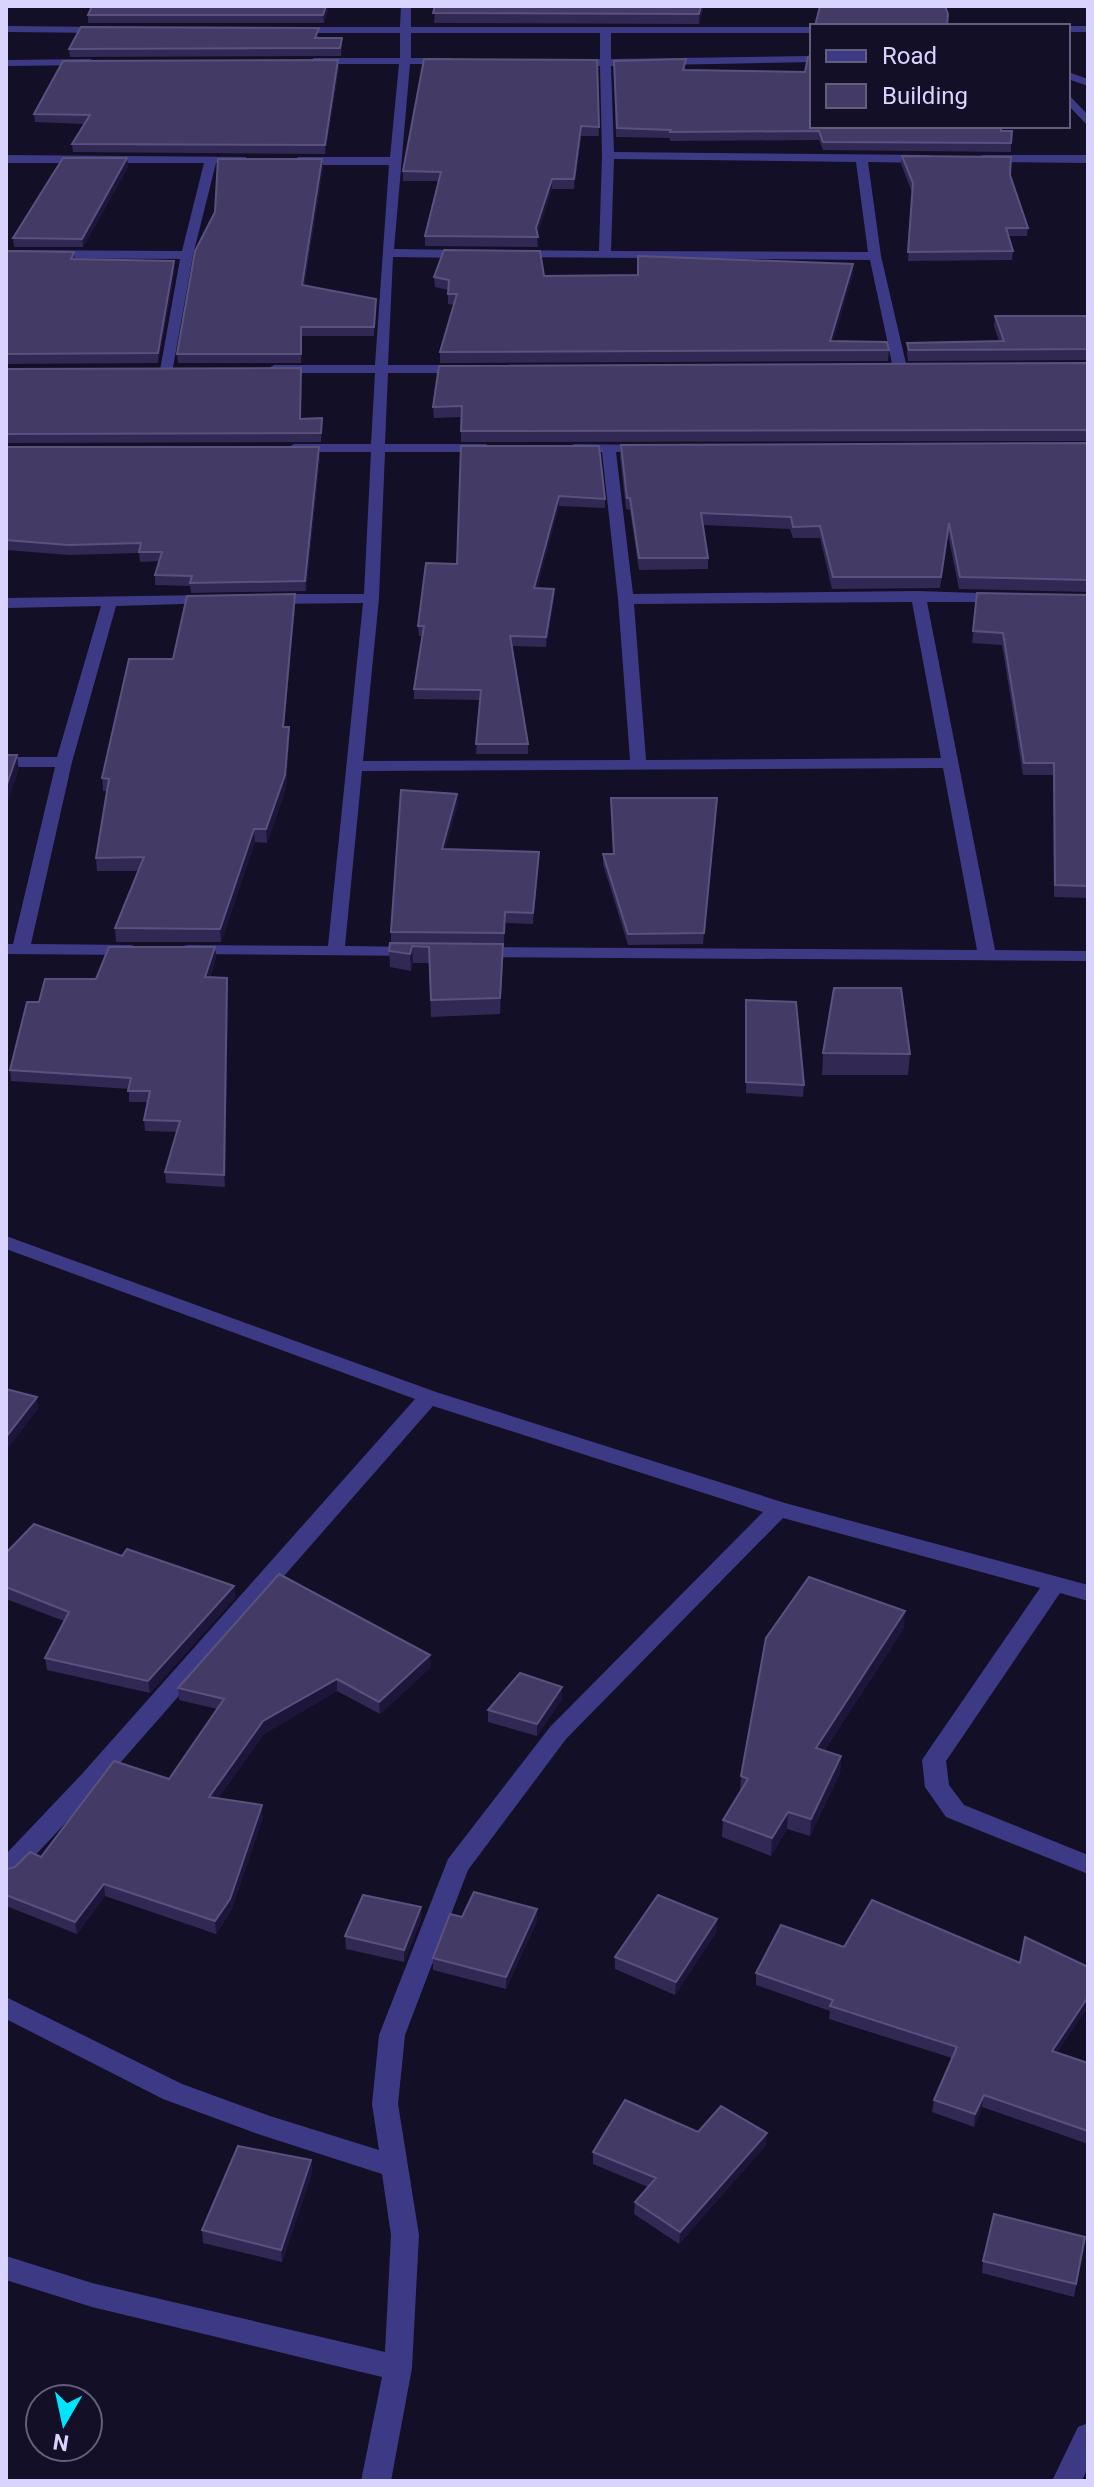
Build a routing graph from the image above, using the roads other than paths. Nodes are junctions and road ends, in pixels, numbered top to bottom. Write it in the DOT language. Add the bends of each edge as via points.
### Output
graph roads {
  1 [pos="406,6"];
  2 [pos="6,29"];
  3 [pos="117,30"];
  4 [pos="276,30"];
  5 [pos="404,30"];
  6 [pos="605,30"];
  7 [pos="810,30"];
  8 [pos="810,59"];
  9 [pos="309,61"];
  10 [pos="405,61"];
  11 [pos="101,62"];
  12 [pos="467,62"];
  13 [pos="559,62"];
  14 [pos="6,63"];
  15 [pos="606,63"];
  16 [pos="1070,100"];
  17 [pos="1088,123"];
  18 [pos="608,155"];
  19 [pos="6,159"];
  20 [pos="862,159"];
  21 [pos="938,159"];
  22 [pos="968,159"];
  23 [pos="1088,159"];
  24 [pos="211,160"];
  25 [pos="257,161"];
  26 [pos="288,161"];
  27 [pos="396,161"];
  28 [pos="387,253"];
  29 [pos="6,254"];
  30 [pos="481,254"];
  31 [pos="496,254"];
  32 [pos="605,254"];
  33 [pos="187,255"];
  34 [pos="875,256"];
  35 [pos="884,368"];
  36 [pos="900,368"];
  37 [pos="915,368"];
  38 [pos="259,369"];
  39 [pos="381,369"];
  40 [pos="476,369"];
  41 [pos="182,370"];
  42 [pos="286,448"];
  43 [pos="379,448"];
  44 [pos="502,448"];
  45 [pos="563,448"];
  46 [pos="609,448"];
  47 [pos="657,448"];
  48 [pos="918,596"];
  49 [pos="1011,597"];
  50 [pos="371,598"];
  51 [pos="626,599"];
  52 [pos="110,601"];
  53 [pos="6,603"];
  54 [pos="6,762"];
  55 [pos="64,762"];
  56 [pos="949,763"];
  57 [pos="638,764"];
  58 [pos="357,766"];
  59 [pos="13,949"];
  60 [pos="336,952"];
  61 [pos="432,952"];
  62 [pos="463,952"];
  63 [pos="987,954"];
  64 [pos="1088,956"];
  65 [pos="6,1242"];
  66 [pos="429,1397"];
  67 [pos="779,1509"];
  68 [pos="1055,1584"];
  69 [pos="1088,1593"];
  70 [pos="1088,1865"];
  71 [pos="6,1870"];
  72 [pos="6,2007"];
  73 [pos="394,2166"];
  74 [pos="6,2268"];
  75 [pos="398,2368"];
  76 [pos="1088,2436"];
  77 [pos="376,2481"];
  78 [pos="1067,2481"];
  1 -- 5 [label="street"];
  2 -- 3 [label="street"];
  4 -- 5 [label="street"];
  5 -- 6 [label="street"];
  5 -- 10 [label="street"];
  6 -- 7 [label="street"];
  6 -- 15 [label="street"];
  8 -- 15 [label="street"];
  9 -- 10 [label="street"];
  10 -- 12 [label="street"];
  10 -- 27 [label="street"];
  11 -- 14 [label="street"];
  13 -- 15 [label="street"];
  15 -- 18 [label="street"];
  16 -- 17 [label="street"];
  18 -- 20 [label="street"];
  18 -- 32 [label="street"];
  19 -- 24 [label="street"];
  20 -- 21 [label="street"];
  20 -- 34 [label="street"];
  22 -- 23 [label="street"];
  24 -- 25 [label="street"];
  24 -- 33 [label="street"];
  26 -- 27 [label="street"];
  27 -- 28 [label="street"];
  28 -- 30 [label="street"];
  28 -- 39 [label="street"];
  29 -- 33 [label="street"];
  31 -- 32 [label="street"];
  32 -- 34 [label="street"];
  33 -- 41 [label="street" via="159,370"];
  34 -- 36 [label="street"];
  35 -- 36 [label="street"];
  36 -- 37 [label="street"];
  38 -- 39 [label="street"];
  39 -- 40 [label="street"];
  39 -- 43 [label="street"];
  42 -- 43 [label="street"];
  43 -- 44 [label="street"];
  43 -- 50 [label="street"];
  45 -- 46 [label="street"];
  46 -- 47 [label="street"];
  46 -- 51 [label="street"];
  48 -- 49 [label="street"];
  48 -- 51 [label="street"];
  48 -- 56 [label="street"];
  50 -- 52 [label="street"];
  50 -- 58 [label="street"];
  51 -- 57 [label="street"];
  52 -- 53 [label="street"];
  52 -- 55 [label="street"];
  54 -- 55 [label="street"];
  55 -- 59 [label="street"];
  56 -- 57 [label="street"];
  56 -- 63 [label="street"];
  57 -- 58 [label="street"];
  58 -- 60 [label="street"];
  59 -- 60 [label="street"];
  60 -- 61 [label="street"];
  62 -- 63 [label="street"];
  63 -- 64 [label="street"];
  65 -- 66 [label="street"];
  66 -- 67 [label="street"];
  66 -- 71 [label="street"];
  67 -- 68 [label="street"];
  67 -- 73 [label="street" via="558,1733 457,1866 392,2035 385,2104"];
  68 -- 69 [label="street"];
  68 -- 70 [label="street" via="934,1760 937,1787 955,1811"];
  72 -- 73 [label="street" via="197,2101"];
  73 -- 75 [label="street" via="405,2235"];
  74 -- 75 [label="street" via="92,2295"];
  75 -- 77 [label="street"];
  76 -- 78 [label="street"];
}
